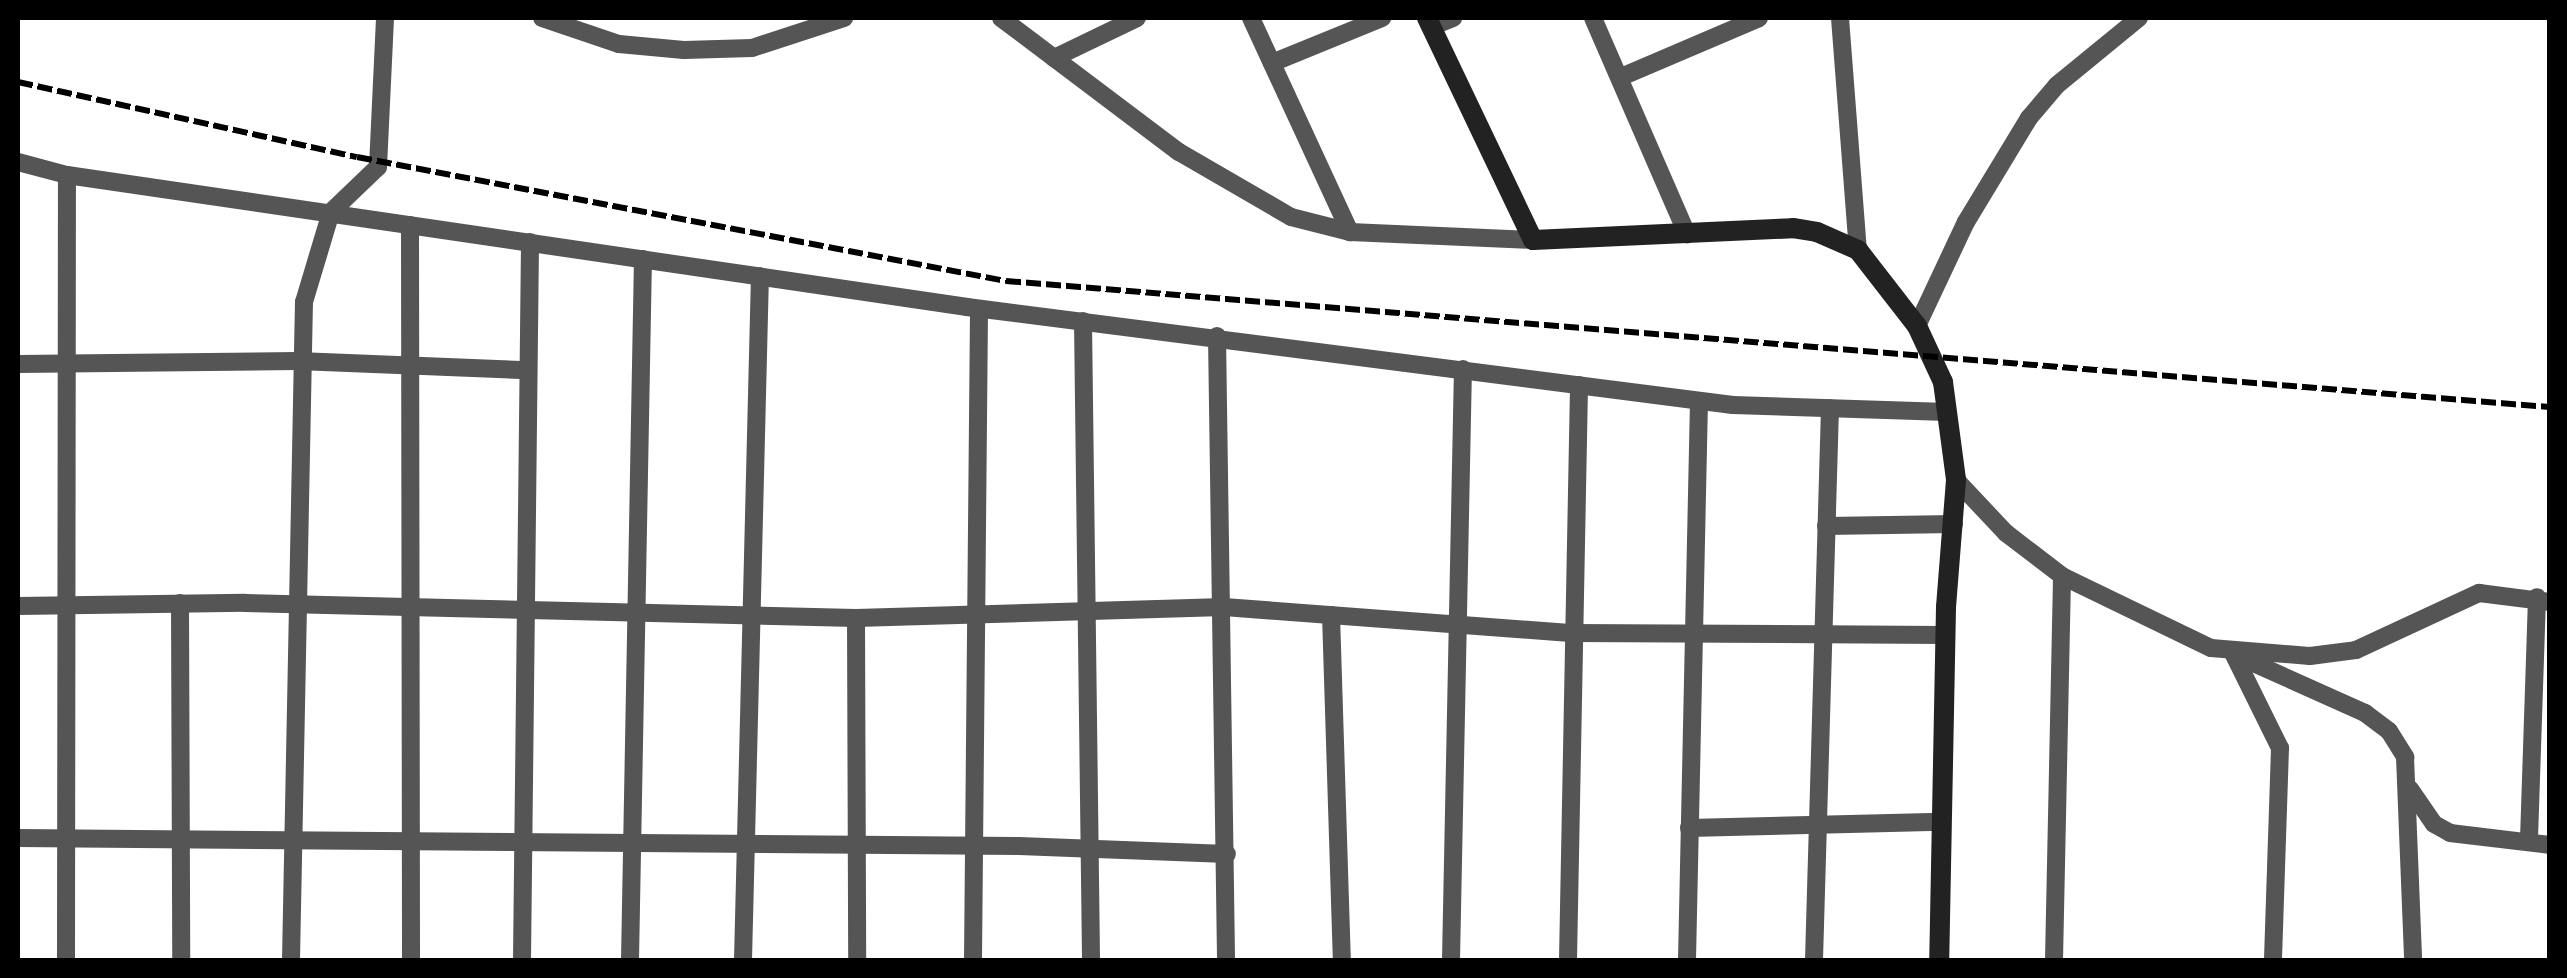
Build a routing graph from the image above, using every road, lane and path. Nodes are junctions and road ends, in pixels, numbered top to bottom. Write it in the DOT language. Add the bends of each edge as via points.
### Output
graph roads {
  1 [pos="386,18"];
  2 [pos="542,18"];
  3 [pos="844,18"];
  4 [pos="1000,18"];
  5 [pos="1136,18"];
  6 [pos="1251,18"];
  7 [pos="1382,18"];
  8 [pos="1453,18"];
  9 [pos="1593,18"];
  10 [pos="1759,18"];
  11 [pos="1840,18"];
  12 [pos="2139,18"];
  13 [pos="1117,22"];
  14 [pos="1429,22"];
  15 [pos="1724,24"];
  16 [pos="1054,58"];
  17 [pos="1272,63"];
  18 [pos="1620,77"];
  19 [pos="18,162"];
  20 [pos="67,175"];
  21 [pos="331,212"];
  22 [pos="410,225"];
  23 [pos="1350,232"];
  24 [pos="1687,234"];
  25 [pos="1533,240"];
  26 [pos="530,242"];
  27 [pos="1858,250"];
  28 [pos="643,259"];
  29 [pos="760,276"];
  30 [pos="979,309"];
  31 [pos="1083,321"];
  32 [pos="1917,326"];
  33 [pos="1218,336"];
  34 [pos="70,361"];
  35 [pos="298,361"];
  36 [pos="415,363"];
  37 [pos="18,364"];
  38 [pos="1464,369"];
  39 [pos="527,370"];
  40 [pos="1578,385"];
  41 [pos="1698,401"];
  42 [pos="1830,408"];
  43 [pos="1947,412"];
  44 [pos="1956,480"];
  45 [pos="1954,524"];
  46 [pos="1826,526"];
  47 [pos="2062,576"];
  48 [pos="2543,599"];
  49 [pos="180,603"];
  50 [pos="66,604"];
  51 [pos="294,604"];
  52 [pos="18,606"];
  53 [pos="1224,607"];
  54 [pos="414,609"];
  55 [pos="1089,611"];
  56 [pos="530,613"];
  57 [pos="976,614"];
  58 [pos="639,615"];
  59 [pos="1331,615"];
  60 [pos="747,617"];
  61 [pos="856,618"];
  62 [pos="1454,628"];
  63 [pos="1570,633"];
  64 [pos="1823,635"];
  65 [pos="1946,635"];
  66 [pos="1693,638"];
  67 [pos="2211,648"];
  68 [pos="2234,655"];
  69 [pos="2541,763"];
  70 [pos="2409,789"];
  71 [pos="1942,822"];
  72 [pos="1818,824"];
  73 [pos="1689,828"];
  74 [pos="18,838"];
  75 [pos="66,839"];
  76 [pos="2529,839"];
  77 [pos="180,840"];
  78 [pos="291,842"];
  79 [pos="415,843"];
  80 [pos="525,845"];
  81 [pos="2550,845"];
  82 [pos="631,846"];
  83 [pos="744,847"];
  84 [pos="972,847"];
  85 [pos="857,848"];
  86 [pos="1094,848"];
  87 [pos="1227,854"];
  88 [pos="1229,958"];
  89 [pos="66,960"];
  90 [pos="181,960"];
  91 [pos="291,960"];
  92 [pos="412,960"];
  93 [pos="522,960"];
  94 [pos="630,960"];
  95 [pos="743,960"];
  96 [pos="857,960"];
  97 [pos="973,960"];
  98 [pos="1091,960"];
  99 [pos="1342,960"];
  100 [pos="1451,960"];
  101 [pos="1568,960"];
  102 [pos="1686,960"];
  103 [pos="1814,960"];
  104 [pos="1938,960"];
  105 [pos="2054,960"];
  106 [pos="2273,960"];
  107 [pos="2413,960"];
  1 -- 21 [label="street" via="378,166"];
  2 -- 3 [label="street" via="618,44 684,50 752,48"];
  4 -- 16 [label="street"];
  5 -- 13 [label="street"];
  6 -- 17 [label="street"];
  7 -- 17 [label="street"];
  8 -- 14 [label="street"];
  9 -- 18 [label="street"];
  10 -- 15 [label="street"];
  11 -- 27 [label="street"];
  12 -- 32 [label="street" via="2057,85 2029,118 1966,222"];
  13 -- 16 [label="street"];
  14 -- 25 [label="street"];
  15 -- 18 [label="street"];
  16 -- 23 [label="street" via="1230,186 1291,217"];
  17 -- 23 [label="street"];
  18 -- 24 [label="street"];
  19 -- 20 [label="street"];
  20 -- 21 [label="street"];
  20 -- 34 [label="street"];
  21 -- 22 [label="street"];
  21 -- 35 [label="street" via="304,302"];
  22 -- 26 [label="street"];
  22 -- 36 [label="street"];
  23 -- 25 [label="street"];
  24 -- 25 [label="street"];
  24 -- 27 [label="street" via="1793,228"];
  26 -- 28 [label="street"];
  26 -- 39 [label="street"];
  27 -- 32 [label="street"];
  28 -- 29 [label="street"];
  28 -- 58 [label="street"];
  29 -- 30 [label="street"];
  29 -- 60 [label="street"];
  30 -- 31 [label="street"];
  30 -- 57 [label="street"];
  31 -- 33 [label="street"];
  31 -- 55 [label="street"];
  32 -- 43 [label="street" via="1943,382"];
  33 -- 38 [label="street"];
  33 -- 53 [label="street"];
  34 -- 35 [label="street"];
  34 -- 37 [label="street"];
  34 -- 50 [label="street"];
  35 -- 36 [label="street"];
  35 -- 51 [label="street"];
  36 -- 39 [label="street"];
  36 -- 54 [label="street"];
  38 -- 40 [label="street"];
  38 -- 62 [label="street"];
  39 -- 56 [label="street"];
  40 -- 41 [label="street"];
  40 -- 63 [label="street"];
  41 -- 42 [label="street"];
  41 -- 66 [label="street"];
  42 -- 43 [label="street"];
  42 -- 46 [label="street"];
  43 -- 44 [label="street"];
  44 -- 45 [label="street"];
  44 -- 47 [label="street" via="2006,533"];
  45 -- 46 [label="street"];
  45 -- 65 [label="street"];
  46 -- 64 [label="street"];
  47 -- 67 [label="street"];
  47 -- 105 [label="street"];
  48 -- 67 [label="street" via="2479,594 2356,650 2310,656"];
  48 -- 69 [label="street"];
  49 -- 50 [label="street"];
  49 -- 51 [label="street"];
  49 -- 77 [label="street"];
  50 -- 52 [label="street"];
  50 -- 75 [label="street"];
  51 -- 54 [label="street"];
  51 -- 78 [label="street"];
  53 -- 55 [label="street"];
  53 -- 59 [label="street"];
  53 -- 87 [label="street"];
  54 -- 56 [label="street"];
  54 -- 79 [label="street"];
  55 -- 57 [label="street"];
  55 -- 86 [label="street"];
  56 -- 58 [label="street"];
  56 -- 80 [label="street"];
  57 -- 61 [label="street"];
  57 -- 84 [label="street"];
  58 -- 60 [label="street"];
  58 -- 82 [label="street"];
  59 -- 62 [label="street"];
  59 -- 99 [label="street"];
  60 -- 61 [label="street"];
  60 -- 83 [label="street"];
  61 -- 85 [label="street"];
  62 -- 63 [label="street"];
  62 -- 100 [label="street"];
  63 -- 66 [label="street"];
  63 -- 101 [label="street"];
  64 -- 65 [label="street"];
  64 -- 66 [label="street"];
  64 -- 72 [label="street"];
  65 -- 71 [label="street"];
  66 -- 73 [label="street"];
  67 -- 68 [label="street"];
  68 -- 70 [label="street" via="2325,693 2389,730 2405,758"];
  68 -- 106 [label="street" via="2280,748"];
  69 -- 76 [label="street"];
  70 -- 76 [label="street" via="2434,824 2450,833"];
  70 -- 107 [label="street"];
  71 -- 72 [label="street"];
  71 -- 104 [label="street"];
  72 -- 73 [label="street"];
  72 -- 103 [label="street"];
  73 -- 102 [label="street"];
  74 -- 75 [label="street"];
  75 -- 77 [label="street"];
  75 -- 89 [label="street"];
  76 -- 81 [label="street"];
  77 -- 78 [label="street"];
  77 -- 90 [label="street"];
  78 -- 79 [label="street"];
  78 -- 91 [label="street"];
  79 -- 80 [label="street"];
  79 -- 92 [label="street"];
  80 -- 82 [label="street"];
  80 -- 93 [label="street"];
  82 -- 83 [label="street"];
  82 -- 94 [label="street"];
  83 -- 85 [label="street"];
  83 -- 95 [label="street"];
  84 -- 85 [label="street"];
  84 -- 86 [label="street"];
  84 -- 97 [label="street"];
  85 -- 96 [label="street"];
  86 -- 87 [label="street"];
  86 -- 98 [label="street"];
  87 -- 88 [label="street"];
}
